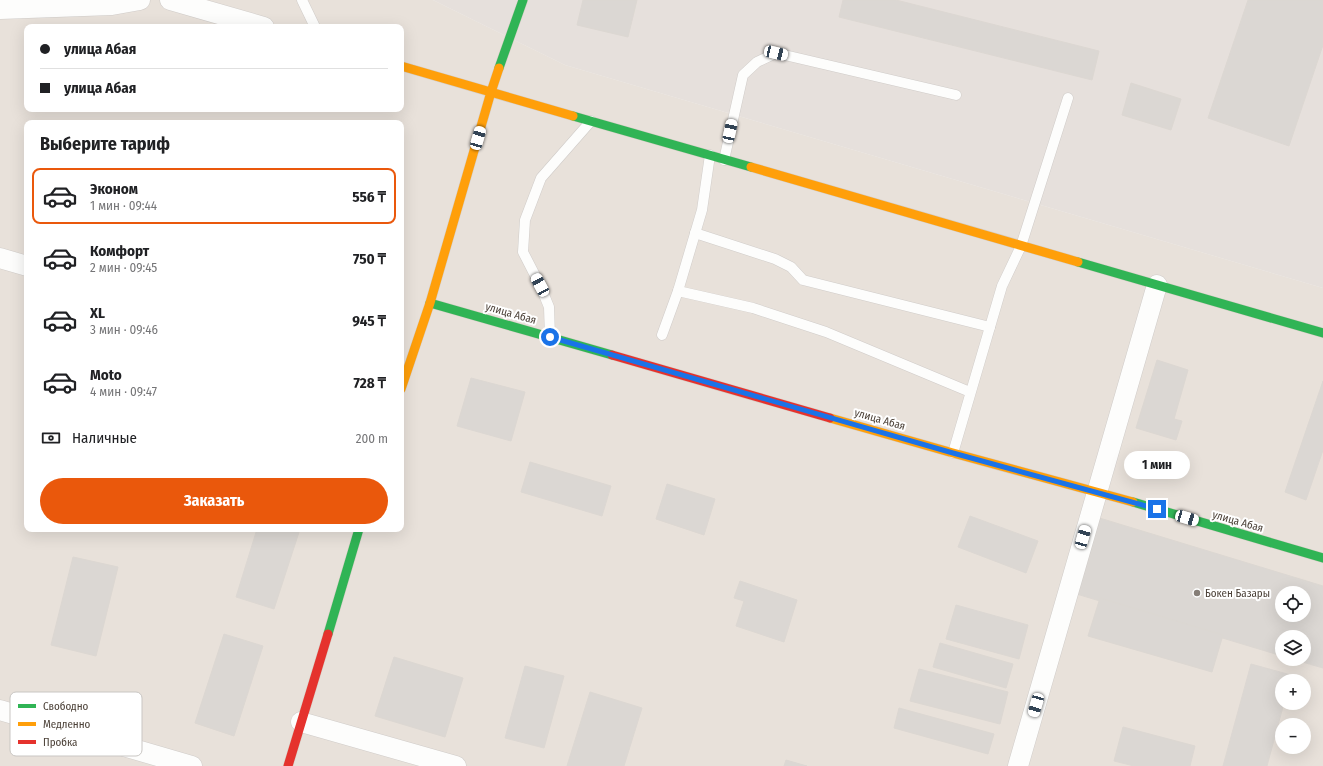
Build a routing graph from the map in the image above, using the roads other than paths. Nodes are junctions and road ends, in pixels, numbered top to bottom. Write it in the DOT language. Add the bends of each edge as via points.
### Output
graph roads {
  1 [pos="140,0"];
  2 [pos="170,0"];
  3 [pos="302,0"];
  4 [pos="523,0"];
  5 [pos="0,9"];
  6 [pos="254,24"];
  7 [pos="314,24"];
  8 [pos="404,67"];
  9 [pos="491,92"];
  10 [pos="956,95"];
  11 [pos="1068,98"];
  12 [pos="591,121"];
  13 [pos="710,155"];
  14 [pos="724,160"];
  15 [pos="695,233"];
  16 [pos="1021,246"];
  17 [pos="0,258"];
  18 [pos="24,265"];
  19 [pos="1157,284"];
  20 [pos="678,291"];
  21 [pos="430,303"];
  22 [pos="990,327"];
  23 [pos="1323,333"];
  24 [pos="662,335"];
  25 [pos="550,337"];
  26 [pos="404,373"];
  27 [pos="970,392"];
  28 [pos="953,453"];
  29 [pos="1096,492"];
  30 [pos="358,532"];
  31 [pos="1323,558"];
  32 [pos="0,710"];
  33 [pos="10,713"];
  34 [pos="301,722"];
  35 [pos="142,751"];
  36 [pos="192,766"];
  37 [pos="288,766"];
  38 [pos="456,766"];
  39 [pos="1018,766"];
  1 -- 5 [label="street" via="112,5"];
  2 -- 6 [label="street"];
  3 -- 7 [label="lane"];
  4 -- 9 [label="street"];
  8 -- 9 [label="street"];
  9 -- 12 [label="street"];
  9 -- 21 [label="street"];
  10 -- 14 [label="lane" via="776,53 757,62 743,75"];
  11 -- 16 [label="lane"];
  12 -- 13 [label="street"];
  12 -- 25 [label="lane" via="541,178 525,220 523,252 550,306"];
  13 -- 14 [label="street"];
  13 -- 15 [label="lane" via="702,210"];
  14 -- 16 [label="street"];
  15 -- 20 [label="lane"];
  15 -- 22 [label="lane" via="775,259 791,267 803,280"];
  16 -- 19 [label="street"];
  16 -- 22 [label="lane" via="1002,286"];
  17 -- 18 [label="street"];
  19 -- 23 [label="street"];
  19 -- 29 [label="street"];
  20 -- 24 [label="lane"];
  20 -- 27 [label="lane" via="753,308 826,332"];
  21 -- 25 [label="street, улица Абая"];
  21 -- 26 [label="street"];
  22 -- 27 [label="lane"];
  25 -- 28 [label="street, улица Абая"];
  27 -- 28 [label="lane"];
  28 -- 29 [label="street, улица Абая"];
  29 -- 31 [label="street, улица Абая"];
  29 -- 39 [label="street"];
  30 -- 34 [label="street"];
  32 -- 33 [label="street"];
  34 -- 37 [label="street"];
  34 -- 38 [label="street"];
  35 -- 36 [label="street"];
}
